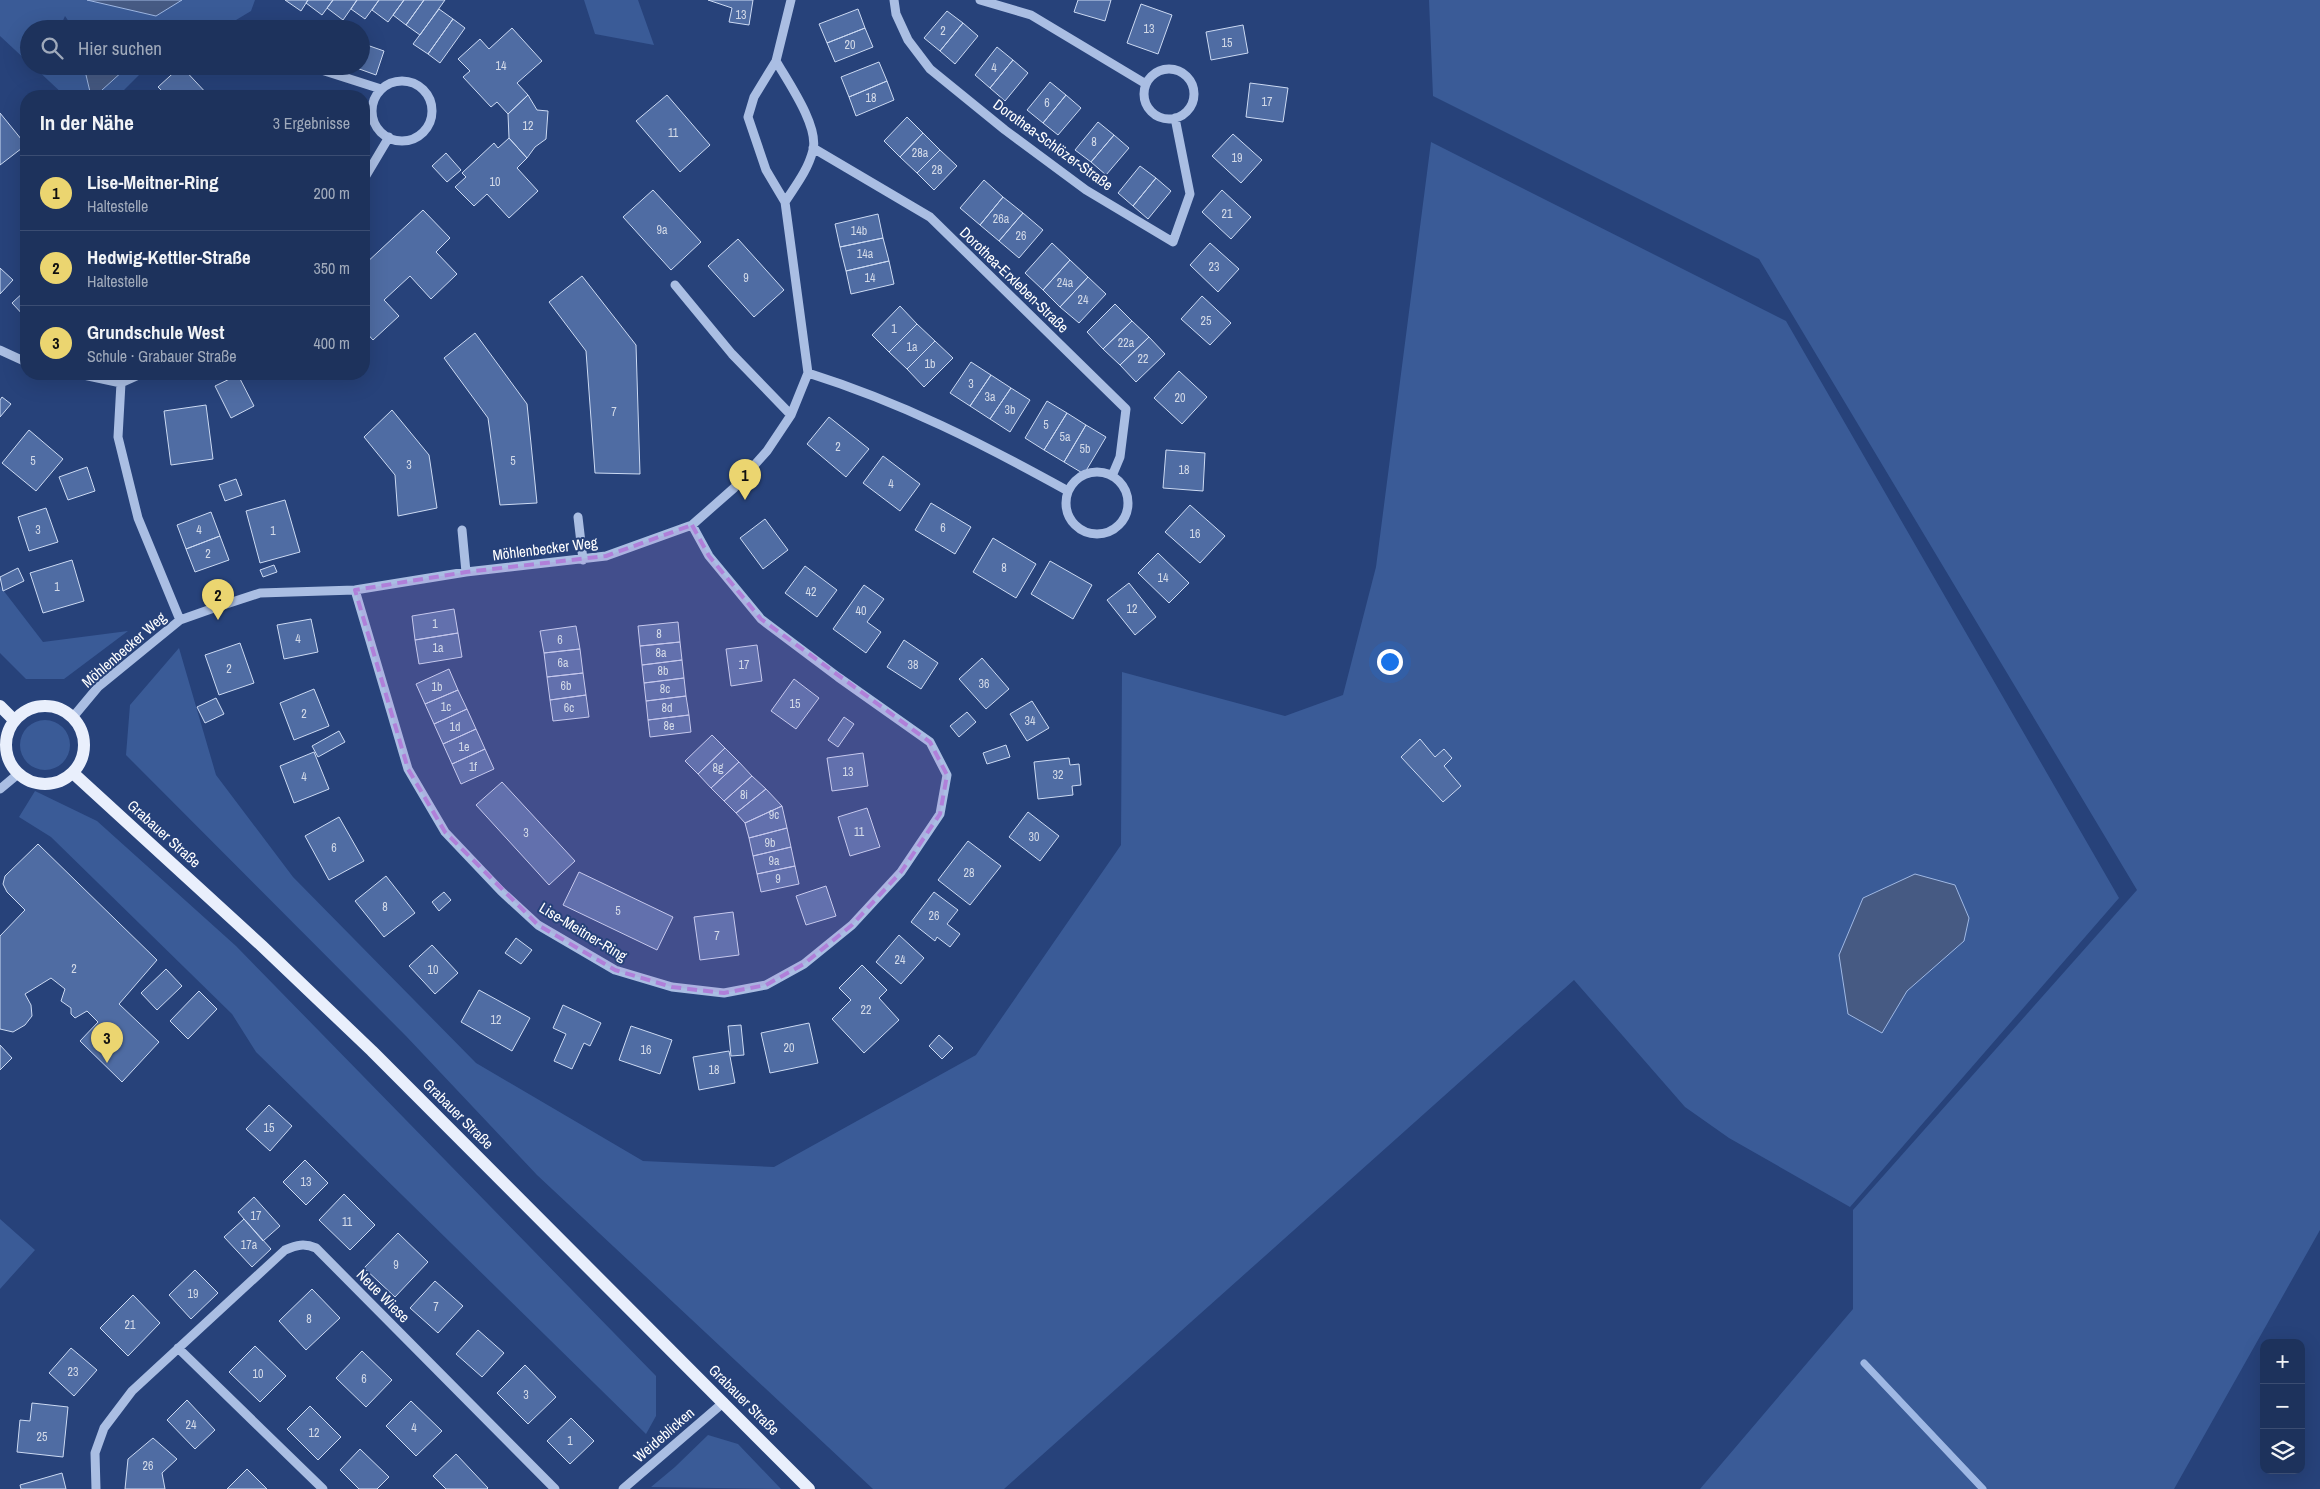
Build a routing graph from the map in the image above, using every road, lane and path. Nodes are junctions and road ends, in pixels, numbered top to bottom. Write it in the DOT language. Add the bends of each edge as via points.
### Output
graph roads {
  1 [pos="791,0"];
  2 [pos="894,0"];
  3 [pos="980,0"];
  4 [pos="776,61"];
  5 [pos="337,75"];
  6 [pos="1146,84"];
  7 [pos="381,89"];
  8 [pos="1175,118"];
  9 [pos="389,137"];
  10 [pos="813,148"];
  11 [pos="370,170"];
  12 [pos="785,202"];
  13 [pos="675,285"];
  14 [pos="0,350"];
  15 [pos="20,359"];
  16 [pos="808,373"];
  17 [pos="107,380"];
  18 [pos="127,380"];
  19 [pos="121,383"];
  20 [pos="792,415"];
  21 [pos="1112,476"];
  22 [pos="1068,491"];
  23 [pos="578,517"];
  24 [pos="692,525"];
  25 [pos="462,530"];
  26 [pos="583,560"];
  27 [pos="466,572"];
  28 [pos="355,590"];
  29 [pos="180,620"];
  30 [pos="0,706"];
  31 [pos="73,717"];
  32 [pos="14,720"];
  33 [pos="73,773"];
  34 [pos="18,774"];
  35 [pos="0,789"];
  36 [pos="178,1348"];
  37 [pos="724,1402"];
  38 [pos="96,1489"];
  39 [pos="323,1489"];
  40 [pos="555,1489"];
  41 [pos="623,1489"];
  42 [pos="809,1489"];
  1 -- 4 [label="street, Möhlenbecker Weg"];
  2 -- 8 [label="street, Dorothea-Schlözer-Straße" via="896,14 908,40 930,69 1086,190 1173,242 1190,194"];
  3 -- 6 [label="street" via="1031,15"];
  4 -- 10 [label="street" via="800,102 810,127"];
  4 -- 12 [label="street, Möhlenbecker Weg" via="754,97 748,117 766,170"];
  5 -- 7 [label="street"];
  6 -- 8 [label="street" via="1145,100 1153,113 1167,119"];
  6 -- 8 [label="street" via="1157,71 1166,69 1174,69 1189,78 1194,94 1192,103 1183,115"];
  7 -- 9 [label="street" via="373,115 376,124"];
  7 -- 9 [label="street" via="398,81 416,84 430,99 432,109 426,128 418,136 409,140"];
  9 -- 11 [label="street"];
  10 -- 12 [label="street" via="804,173"];
  10 -- 21 [label="street, Dorothea-Erxleben-Straße" via="930,217 1126,409 1120,457"];
  12 -- 16 [label="street, Möhlenbecker Weg"];
  13 -- 20 [label="street" via="732,354"];
  14 -- 15 [label="street"];
  16 -- 20 [label="street, Möhlenbecker Weg"];
  16 -- 22 [label="street" via="908,408"];
  17 -- 19 [label="street"];
  18 -- 19 [label="street"];
  19 -- 29 [label="street" via="118,437 138,518"];
  20 -- 24 [label="street, Möhlenbecker Weg" via="767,451 734,488"];
  21 -- 22 [label="street" via="1103,473 1083,475"];
  21 -- 22 [label="street" via="1123,488 1128,503 1122,522 1104,534 1083,532 1074,526 1066,508"];
  23 -- 26 [label="street"];
  24 -- 26 [label="street, Möhlenbecker Weg" via="606,556"];
  24 -- 28 [label="street, Lise-Meitner-Ring" via="709,556 761,619 930,742 946,775 940,814 902,872 852,925 804,964 758,987 724,993 681,988 615,970 538,924 501,891 445,832 408,769"];
  25 -- 27 [label="street"];
  26 -- 27 [label="street, Möhlenbecker Weg"];
  27 -- 28 [label="street, Möhlenbecker Weg"];
  28 -- 29 [label="street, Möhlenbecker Weg" via="260,593"];
  29 -- 31 [label="street, Möhlenbecker Weg" via="98,687"];
  30 -- 32 [label="main road"];
  31 -- 32 [label="main road" via="59,708 43,705 32,707"];
  31 -- 33 [label="main road" via="84,739 84,751"];
  32 -- 34 [label="main road" via="7,736 6,754"];
  33 -- 34 [label="main road" via="63,780 46,784 28,781"];
  33 -- 37 [label="main road, Grabauer Straße" via="372,1051"];
  34 -- 35 [label="street"];
  36 -- 38 [label="street, Neue Wiese" via="132,1391 104,1428 95,1453"];
  36 -- 39 [label="street"];
  36 -- 40 [label="street, Neue Wiese" via="285,1250 308,1244 316,1248"];
  37 -- 41 [label="street, Weideblicken"];
  37 -- 42 [label="main road, Grabauer Straße"];
}
